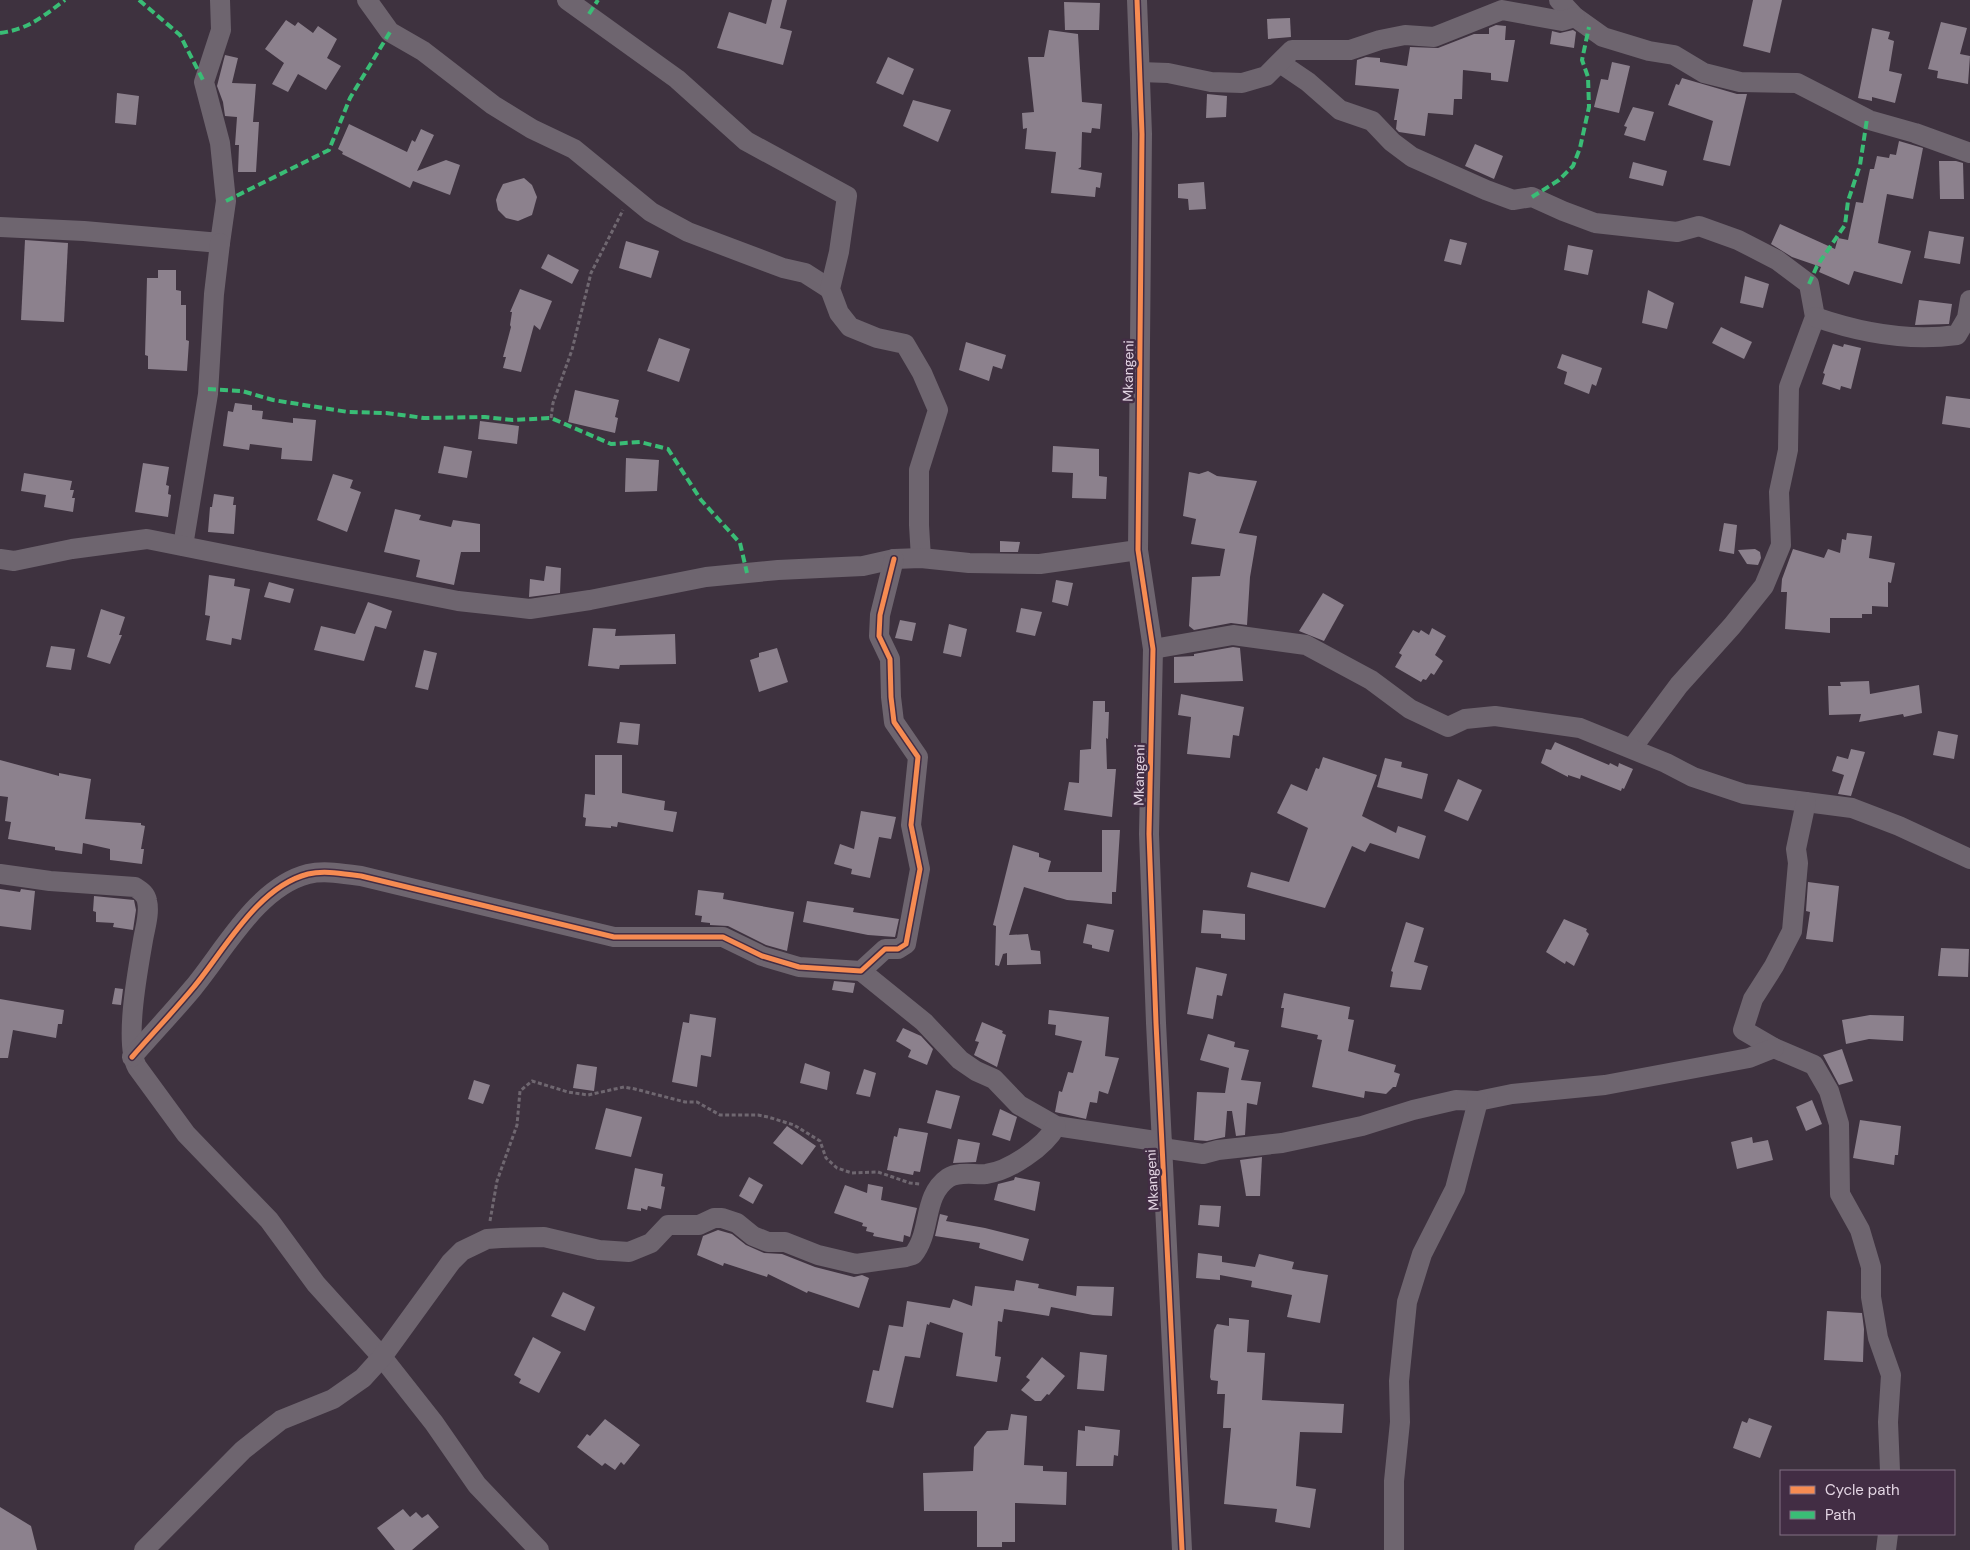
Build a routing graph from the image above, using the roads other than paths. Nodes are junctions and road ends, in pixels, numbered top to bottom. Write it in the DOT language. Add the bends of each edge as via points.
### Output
graph roads {
  1 [pos="220,0"];
  2 [pos="367,0"];
  3 [pos="567,0"];
  4 [pos="1137,0"];
  5 [pos="1559,0"];
  6 [pos="1575,17"];
  7 [pos="1280,63"];
  8 [pos="1140,72"];
  9 [pos="1970,153"];
  10 [pos="0,227"];
  11 [pos="220,243"];
  12 [pos="830,289"];
  13 [pos="1970,300"];
  14 [pos="1815,317"];
  15 [pos="183,546"];
  16 [pos="1138,550"];
  17 [pos="921,558"];
  18 [pos="0,559"];
  19 [pos="894,559"];
  20 [pos="1153,649"];
  21 [pos="1632,748"];
  22 [pos="1806,802"];
  23 [pos="1970,859"];
  24 [pos="0,874"];
  25 [pos="861,971"];
  26 [pos="1774,1048"];
  27 [pos="132,1057"];
  28 [pos="1478,1101"];
  29 [pos="1056,1126"];
  30 [pos="1162,1145"];
  31 [pos="382,1357"];
  32 [pos="1890,1470"];
  33 [pos="1888,1535"];
  34 [pos="144,1550"];
  35 [pos="539,1550"];
  36 [pos="1182,1550"];
  37 [pos="1394,1550"];
  38 [pos="1886,1550"];
  1 -- 11 [label="street" via="221,30 204,82 220,143 226,201"];
  2 -- 12 [label="street" via="390,32 423,50 492,104 532,129 574,149 651,212 688,232 783,268 805,273"];
  3 -- 12 [label="street" via="677,80 746,141 847,196"];
  4 -- 8 [label="street, Mkangeni"];
  5 -- 6 [label="street"];
  6 -- 7 [label="street" via="1562,21 1502,10 1434,38 1405,36 1350,50 1292,50"];
  6 -- 9 [label="street" via="1603,37 1674,55 1704,72 1740,82 1797,83 1869,120"];
  7 -- 8 [label="street" via="1266,76 1242,83"];
  7 -- 14 [label="street" via="1340,110 1372,122 1412,157 1486,190 1513,200 1532,197 1595,223 1677,232 1699,226 1738,240 1777,260 1809,284"];
  8 -- 16 [label="street, Mkangeni"];
  10 -- 11 [label="street"];
  11 -- 15 [label="street" via="208,394"];
  12 -- 17 [label="street" via="839,313 850,327 877,338 905,344 938,410 919,470"];
  13 -- 14 [label="street" via="1967,318 1957,335 1928,339 1881,335"];
  14 -- 21 [label="street" via="1789,387 1788,450 1779,492 1781,545 1764,586 1679,685"];
  15 -- 18 [label="street" via="147,539 14,561"];
  15 -- 19 [label="street" via="458,601 530,609 706,577 863,566"];
  16 -- 17 [label="street" via="1040,564 969,563"];
  16 -- 20 [label="street, Mkangeni"];
  17 -- 19 [label="street"];
  19 -- 25 [label="street" via="878,636 890,659 894,722 918,757 911,824 920,869 906,944 898,949 885,949"];
  20 -- 21 [label="street" via="1233,635 1306,645 1371,680 1410,709 1448,727 1465,719 1496,716 1580,728"];
  20 -- 30 [label="street, Mkangeni" via="1149,834"];
  21 -- 22 [label="street" via="1693,777 1744,794"];
  22 -- 23 [label="street" via="1852,808"];
  22 -- 26 [label="street" via="1796,849 1798,863 1792,931 1753,999 1743,1030"];
  24 -- 27 [label="street" via="135,887 144,893 148,908 139,968"];
  25 -- 27 [label="street" via="799,967 762,956 723,937 614,937 362,876 333,872 308,874 279,888 258,905 193,988"];
  25 -- 29 [label="street" via="924,1022 960,1060 994,1079 1020,1105"];
  26 -- 28 [label="street" via="1749,1058 1605,1085 1512,1094"];
  26 -- 32 [label="street" via="1814,1065 1829,1091 1839,1124 1840,1194 1860,1230 1871,1267 1871,1297 1878,1338 1891,1375"];
  27 -- 31 [label="street" via="186,1134 269,1220 316,1284"];
  28 -- 30 [label="street" via="1456,1100 1362,1126 1282,1143 1203,1154"];
  28 -- 37 [label="street" via="1455,1189 1422,1254 1407,1302 1399,1381"];
  29 -- 30 [label="street"];
  29 -- 31 [label="street" via="1050,1138 1006,1170 950,1176 943,1182 930,1200 922,1242 913,1255 856,1264 818,1255 785,1242 768,1242 753,1236 737,1223 722,1218 699,1225 668,1225 651,1242 629,1252 599,1250 544,1237 487,1239 462,1251 451,1262"];
  30 -- 36 [label="street, Mkangeni"];
  31 -- 34 [label="street" via="363,1378 333,1399 281,1420 243,1450"];
  31 -- 35 [label="street" via="477,1485"];
  33 -- 38 [label="street"];
}
